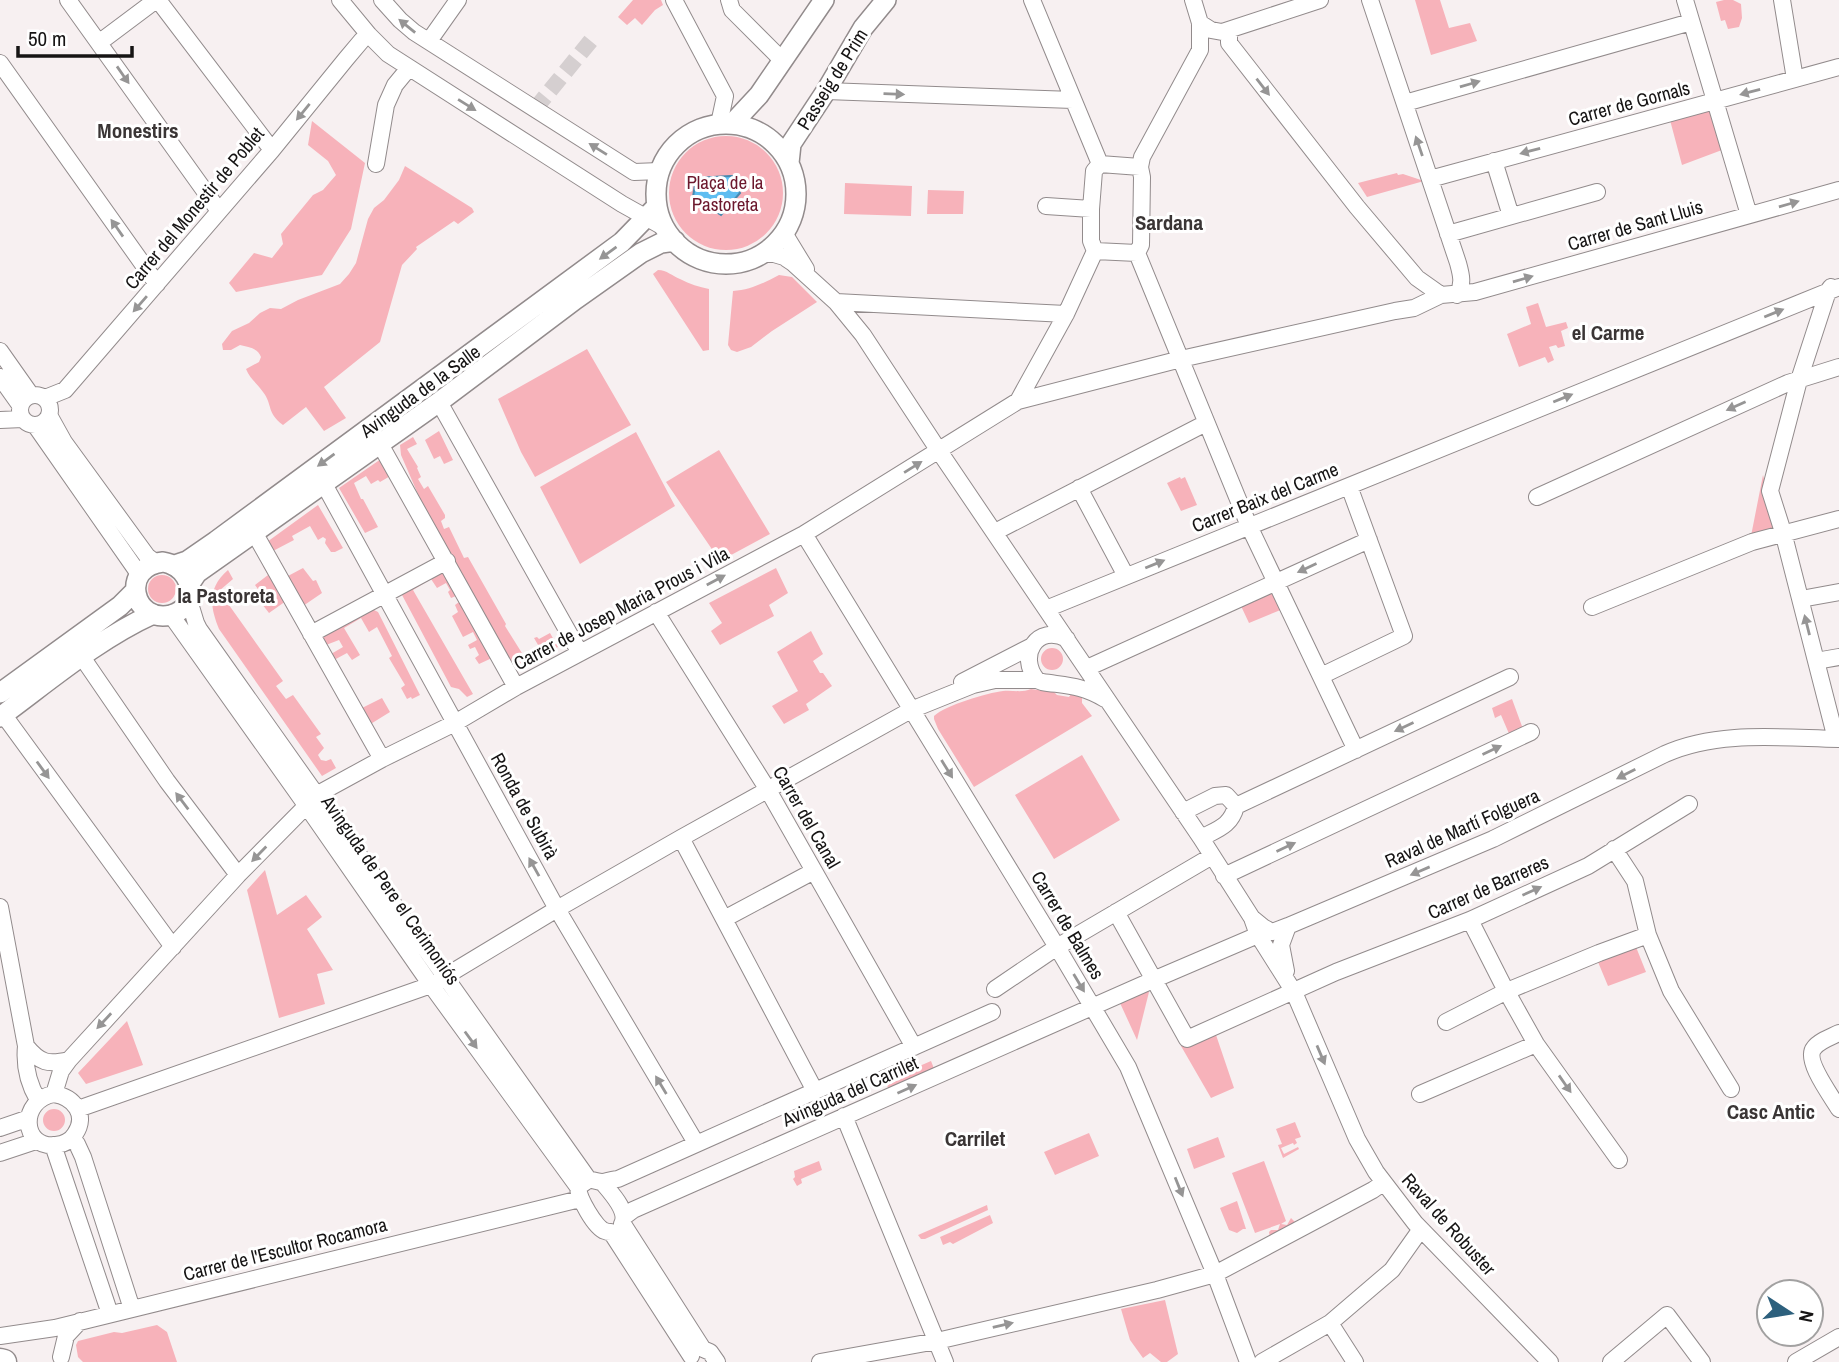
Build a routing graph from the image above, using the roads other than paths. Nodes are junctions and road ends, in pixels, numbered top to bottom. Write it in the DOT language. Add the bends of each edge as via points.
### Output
graph roads {
  1 [pos="68,0"];
  2 [pos="157,0"];
  3 [pos="340,0"];
  4 [pos="458,0"];
  5 [pos="674,0"];
  6 [pos="729,0"];
  7 [pos="824,0"];
  8 [pos="886,0"];
  9 [pos="1032,0"];
  10 [pos="1193,0"];
  11 [pos="1320,0"];
  12 [pos="1370,0"];
  13 [pos="1685,0"];
  14 [pos="1782,0"];
  15 [pos="388,3"];
  16 [pos="1691,22"];
  17 [pos="1200,23"];
  18 [pos="369,35"];
  19 [pos="1229,36"];
  20 [pos="429,41"];
  21 [pos="100,42"];
  22 [pos="1200,50"];
  23 [pos="782,61"];
  24 [pos="0,63"];
  25 [pos="1839,67"];
  26 [pos="409,68"];
  27 [pos="1795,79"];
  28 [pos="826,91"];
  29 [pos="1073,100"];
  30 [pos="1715,101"];
  31 [pos="1405,103"];
  32 [pos="726,124"];
  33 [pos="272,150"];
  34 [pos="1494,161"];
  35 [pos="789,163"];
  36 [pos="376,164"];
  37 [pos="1100,164"];
  38 [pos="1140,167"];
  39 [pos="660,171"];
  40 [pos="1430,179"];
  41 [pos="1839,190"];
  42 [pos="1597,192"];
  43 [pos="1046,206"];
  44 [pos="1091,209"];
  45 [pos="219,211"];
  46 [pos="652,212"];
  47 [pos="1749,215"];
  48 [pos="1511,216"];
  49 [pos="784,233"];
  50 [pos="1448,234"];
  51 [pos="670,235"];
  52 [pos="1095,251"];
  53 [pos="1137,253"];
  54 [pos="762,254"];
  55 [pos="1839,277"];
  56 [pos="1417,278"];
  57 [pos="157,284"];
  58 [pos="817,286"];
  59 [pos="1833,289"];
  60 [pos="1449,295"];
  61 [pos="836,302"];
  62 [pos="1395,310"];
  63 [pos="1066,314"];
  64 [pos="0,351"];
  65 [pos="1181,359"];
  66 [pos="1040,360"];
  67 [pos="1839,367"];
  68 [pos="0,377"];
  69 [pos="1799,380"];
  70 [pos="1054,392"];
  71 [pos="1018,401"];
  72 [pos="439,402"];
  73 [pos="31,409"];
  74 [pos="0,420"];
  75 [pos="1206,423"];
  76 [pos="380,444"];
  77 [pos="939,451"];
  78 [pos="324,484"];
  79 [pos="1349,486"];
  80 [pos="1079,488"];
  81 [pos="1537,497"];
  82 [pos="1839,519"];
  83 [pos="1249,526"];
  84 [pos="995,532"];
  85 [pos="1783,533"];
  86 [pos="255,534"];
  87 [pos="804,534"];
  88 [pos="1369,540"];
  89 [pos="447,561"];
  90 [pos="166,564"];
  91 [pos="1126,576"];
  92 [pos="1276,582"];
  93 [pos="137,583"];
  94 [pos="189,592"];
  95 [pos="1839,592"];
  96 [pos="384,595"];
  97 [pos="1801,600"];
  98 [pos="1592,607"];
  99 [pos="1046,609"];
  100 [pos="656,612"];
  101 [pos="162,614"];
  102 [pos="311,634"];
  103 [pos="1048,634"];
  104 [pos="1067,639"];
  105 [pos="1032,646"];
  106 [pos="580,653"];
  107 [pos="82,657"];
  108 [pos="1839,657"];
  109 [pos="1816,661"];
  110 [pos="1083,662"];
  111 [pos="1321,676"];
  112 [pos="1510,677"];
  113 [pos="1037,680"];
  114 [pos="1055,683"];
  115 [pos="516,687"];
  116 [pos="0,693"];
  117 [pos="1105,699"];
  118 [pos="911,710"];
  119 [pos="2,715"];
  120 [pos="455,723"];
  121 [pos="1531,732"];
  122 [pos="1837,738"];
  123 [pos="1356,750"];
  124 [pos="382,759"];
  125 [pos="768,790"];
  126 [pos="312,799"];
  127 [pos="1689,804"];
  128 [pos="1236,806"];
  129 [pos="1183,811"];
  130 [pos="681,838"];
  131 [pos="1201,838"];
  132 [pos="1614,849"];
  133 [pos="1212,856"];
  134 [pos="814,871"];
  135 [pos="238,875"];
  136 [pos="1224,876"];
  137 [pos="0,907"];
  138 [pos="557,909"];
  139 [pos="1116,912"];
  140 [pos="1252,918"];
  141 [pos="724,919"];
  142 [pos="1470,920"];
  143 [pos="1288,926"];
  144 [pos="1258,935"];
  145 [pos="1648,935"];
  146 [pos="173,947"];
  147 [pos="1057,947"];
  148 [pos="445,975"];
  149 [pos="1153,980"];
  150 [pos="431,985"];
  151 [pos="1292,987"];
  152 [pos="995,989"];
  153 [pos="1507,991"];
  154 [pos="1093,1007"];
  155 [pos="992,1012"];
  156 [pos="1446,1022"];
  157 [pos="1839,1034"];
  158 [pos="1536,1044"];
  159 [pos="26,1046"];
  160 [pos="914,1047"];
  161 [pos="69,1059"];
  162 [pos="1731,1088"];
  163 [pos="815,1091"];
  164 [pos="54,1094"];
  165 [pos="1420,1094"];
  166 [pos="38,1100"];
  167 [pos="78,1109"];
  168 [pos="1839,1109"];
  169 [pos="844,1116"];
  170 [pos="29,1118"];
  171 [pos="0,1128"];
  172 [pos="71,1139"];
  173 [pos="36,1141"];
  174 [pos="696,1143"];
  175 [pos="53,1145"];
  176 [pos="0,1153"];
  177 [pos="1619,1160"];
  178 [pos="1383,1183"];
  179 [pos="587,1187"];
  180 [pos="620,1224"];
  181 [pos="1421,1229"];
  182 [pos="1215,1274"];
  183 [pos="132,1309"];
  184 [pos="110,1314"];
  185 [pos="80,1321"];
  186 [pos="1330,1323"];
  187 [pos="55,1328"];
  188 [pos="0,1336"];
  189 [pos="1839,1338"];
  190 [pos="937,1340"];
  191 [pos="695,1355"];
  192 [pos="63,1360"];
  193 [pos="717,1362"];
  194 [pos="820,1362"];
  195 [pos="944,1362"];
  196 [pos="1248,1362"];
  197 [pos="1262,1362"];
  198 [pos="1355,1362"];
  199 [pos="1550,1362"];
  200 [pos="1611,1362"];
  201 [pos="1702,1362"];
  202 [pos="1796,1362"];
  1 -- 21 [label="street"];
  2 -- 21 [label="street"];
  2 -- 33 [label="street"];
  3 -- 18 [label="street"];
  4 -- 20 [label="street"];
  5 -- 32 [label="street" via="725,96"];
  6 -- 23 [label="street" via="732,10"];
  7 -- 23 [label="street"];
  8 -- 28 [label="street, Passeig de Prim" via="863,28"];
  9 -- 29 [label="street"];
  10 -- 17 [label="street"];
  11 -- 19 [label="street"];
  12 -- 31 [label="street"];
  13 -- 16 [label="street"];
  14 -- 27 [label="street"];
  20 -- 15 [label="street, one-way" via="400,20"];
  16 -- 30 [label="street"];
  31 -- 16 [label="street, one-way"];
  17 -- 19 [label="street"];
  17 -- 22 [label="street"];
  18 -- 26 [label="street"];
  18 -- 33 [label="street, Carrer del Monestir de Poblet, one-way"];
  19 -- 22 [label="street"];
  19 -- 56 [label="street, one-way" via="1357,207"];
  39 -- 20 [label="street, one-way" via="634,172"];
  21 -- 45 [label="street, one-way"];
  22 -- 38 [label="street"];
  23 -- 32 [label="street" via="759,95"];
  57 -- 24 [label="street, one-way"];
  25 -- 27 [label="street, Carrer de Gornals"];
  26 -- 36 [label="street" via="386,105"];
  26 -- 46 [label="street, one-way" via="611,197"];
  27 -- 30 [label="street, Carrer de Gornals, one-way"];
  28 -- 29 [label="street, one-way"];
  28 -- 35 [label="street, Passeig de Prim" via="791,144"];
  29 -- 37 [label="street"];
  30 -- 34 [label="street, Carrer de Gornals, one-way"];
  30 -- 47 [label="street"];
  40 -- 31 [label="street, one-way"];
  32 -- 35 [label="street" via="759,131"];
  32 -- 39 [label="street" via="707,126 687,136 671,151"];
  33 -- 45 [label="street, Carrer del Monestir de Poblet"];
  34 -- 40 [label="street, Carrer de Gornals"];
  34 -- 48 [label="street"];
  35 -- 49 [label="street" via="795,206"];
  37 -- 38 [label="street"];
  37 -- 44 [label="street" via="1094,171"];
  38 -- 53 [label="street" via="1141,245"];
  39 -- 46 [label="street"];
  40 -- 50 [label="street"];
  47 -- 41 [label="street, Carrer de Sant Lluis, one-way"];
  42 -- 48 [label="street"];
  43 -- 44 [label="street"];
  44 -- 52 [label="street" via="1090,241"];
  45 -- 57 [label="street, Carrer del Monestir de Poblet"];
  46 -- 51 [label="street"];
  46 -- 90 [label="street, Avinguda de la Salle, one-way" via="622,242 216,541 187,561"];
  60 -- 47 [label="street, Carrer de Sant Lluis, one-way" via="1475,292"];
  48 -- 50 [label="street"];
  49 -- 54 [label="street"];
  49 -- 58 [label="street"];
  50 -- 60 [label="street" via="1461,277 1461,288"];
  51 -- 54 [label="street" via="689,254 716,263 745,261"];
  51 -- 72 [label="street, Avinguda de la Salle"];
  52 -- 53 [label="street"];
  52 -- 63 [label="street"];
  53 -- 65 [label="street"];
  54 -- 58 [label="street" via="784,257"];
  55 -- 59 [label="street"];
  56 -- 60 [label="street"];
  56 -- 62 [label="street" via="1414,294"];
  57 -- 73 [label="street, Carrer del Monestir de Poblet, one-way" via="65,390"];
  58 -- 61 [label="street"];
  59 -- 69 [label="street"];
  79 -- 59 [label="street, Carrer Baix del Carme, one-way"];
  60 -- 62 [label="street, Carrer de Sant Lluis"];
  61 -- 63 [label="street"];
  61 -- 77 [label="street"];
  62 -- 65 [label="street, Carrer de Sant Lluis"];
  63 -- 66 [label="street"];
  64 -- 73 [label="street"];
  65 -- 70 [label="street, Carrer de Sant Lluis"];
  65 -- 75 [label="street"];
  66 -- 70 [label="street" via="1040,375"];
  66 -- 71 [label="street"];
  67 -- 69 [label="street"];
  68 -- 73 [label="street"];
  69 -- 81 [label="street, one-way"];
  69 -- 85 [label="street" via="1770,491"];
  70 -- 71 [label="street, Carrer de Sant Lluis"];
  71 -- 77 [label="street, Carrer de Josep Maria Prous i Vila"];
  72 -- 76 [label="street, Avinguda de la Salle"];
  72 -- 106 [label="street"];
  73 -- 74 [label="street"];
  73 -- 90 [label="street" via="50,406 49,415 64,442 147,556"];
  73 -- 93 [label="street"];
  75 -- 80 [label="street"];
  75 -- 83 [label="street"];
  76 -- 78 [label="street, Avinguda de la Salle"];
  76 -- 89 [label="street"];
  77 -- 84 [label="street"];
  87 -- 77 [label="street, Carrer de Josep Maria Prous i Vila, one-way"];
  78 -- 86 [label="street, Avinguda de la Salle"];
  78 -- 96 [label="street, Ronda de Subirà"];
  79 -- 83 [label="street, Carrer Baix del Carme"];
  79 -- 88 [label="street"];
  80 -- 84 [label="street"];
  80 -- 91 [label="street"];
  82 -- 85 [label="street"];
  91 -- 83 [label="street, Carrer Baix del Carme, one-way"];
  83 -- 92 [label="street"];
  84 -- 99 [label="street"];
  85 -- 97 [label="street"];
  85 -- 98 [label="street"];
  86 -- 94 [label="street, Avinguda de la Salle" via="197,573"];
  86 -- 102 [label="street"];
  100 -- 87 [label="street, Carrer de Josep Maria Prous i Vila, one-way"];
  87 -- 118 [label="street, Carrer de Balmes"];
  88 -- 92 [label="street, one-way"];
  88 -- 111 [label="street" via="1404,636"];
  89 -- 96 [label="street"];
  89 -- 115 [label="street"];
  90 -- 93 [label="street" via="145,568"];
  90 -- 94 [label="street" via="182,570"];
  91 -- 99 [label="street, Carrer Baix del Carme"];
  92 -- 110 [label="street"];
  92 -- 111 [label="street"];
  93 -- 101 [label="street" via="141,605"];
  93 -- 116 [label="street" via="120,606"];
  94 -- 101 [label="street" via="183,608"];
  94 -- 126 [label="street, Avinguda de Pere el Cerimoniós" via="196,623"];
  95 -- 97 [label="street"];
  96 -- 102 [label="street"];
  96 -- 120 [label="street, Ronda de Subirà"];
  109 -- 97 [label="street, one-way"];
  99 -- 103 [label="street" via="1051,624"];
  99 -- 104 [label="street"];
  100 -- 106 [label="street, Carrer de Josep Maria Prous i Vila"];
  100 -- 125 [label="street, Carrer del Canal"];
  101 -- 107 [label="street" via="134,622"];
  101 -- 126 [label="street, Avinguda de Pere el Cerimoniós" via="280,768"];
  102 -- 124 [label="street"];
  103 -- 104 [label="street"];
  103 -- 105 [label="street"];
  104 -- 110 [label="street"];
  105 -- 113 [label="street" via="1028,661"];
  105 -- 118 [label="street"];
  106 -- 115 [label="street, Carrer de Josep Maria Prous i Vila"];
  107 -- 119 [label="street"];
  135 -- 107 [label="street, one-way"];
  108 -- 109 [label="street"];
  109 -- 122 [label="street"];
  110 -- 114 [label="street" via="1069,677"];
  110 -- 117 [label="street, Raval de Robuster"];
  111 -- 123 [label="street"];
  112 -- 123 [label="street, one-way"];
  113 -- 114 [label="street"];
  113 -- 118 [label="street" via="973,685"];
  114 -- 117 [label="street" via="1083,688"];
  115 -- 120 [label="street, Carrer de Josep Maria Prous i Vila"];
  117 -- 129 [label="street, Raval de Robuster"];
  118 -- 125 [label="street"];
  118 -- 147 [label="street, Carrer de Balmes, one-way"];
  119 -- 146 [label="street, one-way"];
  120 -- 124 [label="street, Carrer de Josep Maria Prous i Vila"];
  138 -- 120 [label="street, Ronda de Subirà, one-way"];
  136 -- 121 [label="street, one-way"];
  122 -- 143 [label="street, Raval de Martí Folguera, one-way" via="1726,738 1688,745 1461,854"];
  123 -- 128 [label="street"];
  124 -- 126 [label="street, Carrer de Josep Maria Prous i Vila"];
  125 -- 130 [label="street"];
  125 -- 134 [label="street, Carrer del Canal"];
  126 -- 135 [label="street, Carrer de Josep Maria Prous i Vila, one-way"];
  126 -- 148 [label="street, Avinguda de Pere el Cerimoniós"];
  126 -- 150 [label="street, Avinguda de Pere el Cerimoniós"];
  127 -- 132 [label="street, Carrer de Barreres"];
  128 -- 129 [label="street" via="1226,795 1215,796"];
  128 -- 131 [label="street" via="1227,824"];
  129 -- 131 [label="street, Raval de Robuster"];
  130 -- 138 [label="street"];
  130 -- 141 [label="street"];
  131 -- 133 [label="street, Raval de Robuster"];
  142 -- 132 [label="street, Carrer de Barreres, one-way" via="1588,866"];
  132 -- 145 [label="street" via="1635,881"];
  133 -- 136 [label="street, Raval de Robuster"];
  133 -- 139 [label="street"];
  134 -- 141 [label="street"];
  134 -- 160 [label="street, Carrer del Canal"];
  135 -- 146 [label="street, Carrer de Josep Maria Prous i Vila"];
  136 -- 140 [label="street, Raval de Robuster"];
  137 -- 159 [label="street"];
  138 -- 148 [label="street"];
  174 -- 138 [label="street, Ronda de Subirà, one-way"];
  139 -- 147 [label="street"];
  139 -- 149 [label="street"];
  140 -- 143 [label="street, Raval de Martí Folguera" via="1272,932"];
  140 -- 144 [label="street, Raval de Robuster"];
  141 -- 163 [label="street"];
  142 -- 151 [label="street, Carrer de Barreres"];
  142 -- 153 [label="street"];
  143 -- 151 [label="street, Raval de Robuster" via="1281,945"];
  144 -- 149 [label="street, Avinguda del Carrilet"];
  144 -- 151 [label="street, Raval de Robuster"];
  145 -- 153 [label="street"];
  145 -- 162 [label="street" via="1671,991"];
  146 -- 161 [label="street, Carrer de Josep Maria Prous i Vila, one-way"];
  147 -- 152 [label="street"];
  147 -- 154 [label="street, Carrer de Balmes, one-way"];
  148 -- 150 [label="street"];
  148 -- 179 [label="street, Avinguda de Pere el Cerimoniós"];
  149 -- 151 [label="street, Carrer de Barreres" via="1187,1039"];
  149 -- 154 [label="street, Avinguda del Carrilet"];
  150 -- 167 [label="street"];
  150 -- 179 [label="street, Avinguda de Pere el Cerimoniós, one-way"];
  151 -- 178 [label="street, Raval de Robuster, one-way" via="1357,1139"];
  153 -- 156 [label="street"];
  153 -- 158 [label="street"];
  169 -- 154 [label="street, Avinguda del Carrilet, one-way"];
  154 -- 182 [label="street, Carrer de Balmes, one-way" via="1140,1093"];
  155 -- 160 [label="street, Avinguda del Carrilet"];
  157 -- 168 [label="street" via="1815,1046 1811,1053 1812,1063"];
  158 -- 165 [label="street"];
  158 -- 177 [label="street, one-way"];
  159 -- 161 [label="street" via="43,1061"];
  159 -- 166 [label="street" via="28,1079"];
  160 -- 163 [label="street, Avinguda del Carrilet"];
  161 -- 164 [label="street, Carrer de Josep Maria Prous i Vila"];
  163 -- 174 [label="street, Avinguda del Carrilet"];
  164 -- 166 [label="street"];
  164 -- 167 [label="street"];
  166 -- 170 [label="street"];
  167 -- 172 [label="street" via="79,1125"];
  169 -- 180 [label="street, Avinguda del Carrilet" via="644,1205"];
  169 -- 190 [label="street"];
  170 -- 171 [label="street"];
  170 -- 173 [label="street"];
  172 -- 175 [label="street"];
  172 -- 183 [label="street" via="83,1157"];
  173 -- 175 [label="street"];
  173 -- 176 [label="street"];
  174 -- 179 [label="street, Carrer de l'Escultor Rocamora"];
  175 -- 184 [label="street"];
  178 -- 181 [label="street, Raval de Robuster"];
  178 -- 182 [label="street"];
  179 -- 180 [label="street"];
  179 -- 180 [label="street" via="598,1225 605,1232"];
  179 -- 183 [label="street, Carrer de l'Escultor Rocamora"];
  180 -- 191 [label="street"];
  181 -- 186 [label="street" via="1392,1270"];
  181 -- 199 [label="street, Raval de Robuster"];
  190 -- 182 [label="street, one-way"];
  182 -- 196 [label="street, Carrer de Balmes"];
  183 -- 184 [label="street, Carrer de l'Escultor Rocamora"];
  184 -- 185 [label="street, Carrer de l'Escultor Rocamora"];
  185 -- 187 [label="street, Carrer de l'Escultor Rocamora"];
  185 -- 192 [label="street" via="66,1336"];
  186 -- 197 [label="street"];
  186 -- 198 [label="street"];
  187 -- 188 [label="street, Carrer de l'Escultor Rocamora"];
  187 -- 192 [label="street"];
  189 -- 202 [label="street"];
  190 -- 194 [label="street"];
  190 -- 195 [label="street"];
  191 -- 193 [label="street" via="710,1352"];
  200 -- 201 [label="street" via="1667,1315"];
}
